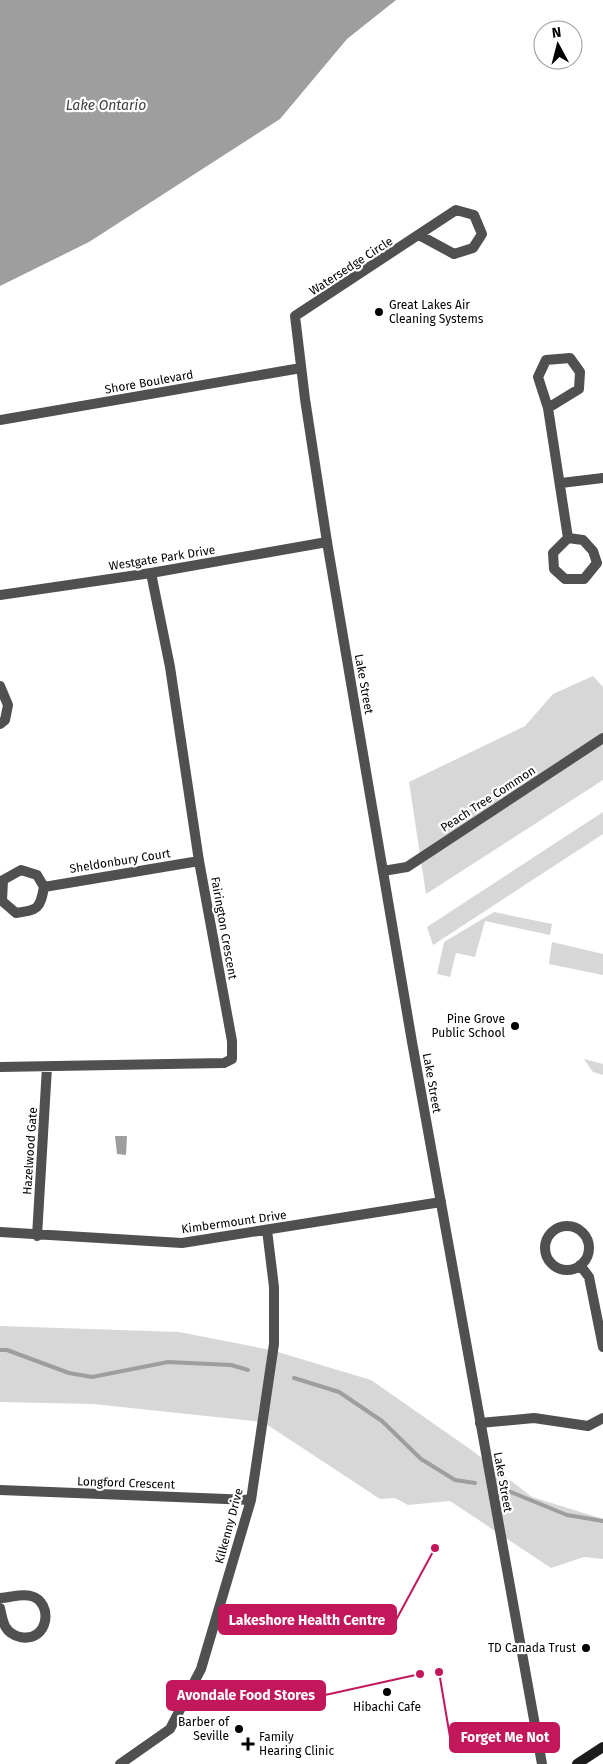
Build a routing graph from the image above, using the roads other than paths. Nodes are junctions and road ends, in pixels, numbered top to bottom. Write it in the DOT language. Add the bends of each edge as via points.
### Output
graph roads {
  1 [pos="419,235"];
  2 [pos="295,316"];
  3 [pos="301,368"];
  4 [pos="548,408"];
  5 [pos="0,420"];
  6 [pos="603,478"];
  7 [pos="561,483"];
  8 [pos="568,538"];
  9 [pos="327,542"];
  10 [pos="151,573"];
  11 [pos="0,595"];
  12 [pos="0,686"];
  13 [pos="0,724"];
  14 [pos="603,738"];
  15 [pos="200,861"];
  16 [pos="383,871"];
  17 [pos="44,887"];
  18 [pos="0,1067"];
  19 [pos="47,1067"];
  20 [pos="441,1202"];
  21 [pos="267,1230"];
  22 [pos="0,1232"];
  23 [pos="37,1236"];
  24 [pos="580,1265"];
  25 [pos="603,1347"];
  26 [pos="603,1418"];
  27 [pos="480,1424"];
  28 [pos="0,1490"];
  29 [pos="251,1500"];
  30 [pos="0,1598"];
  31 [pos="0,1608"];
  32 [pos="603,1746"];
  33 [pos="120,1764"];
  34 [pos="542,1764"];
  35 [pos="577,1764"];
  1 -- 1 [label="street, Watersedge Circle" via="456,210 474,215 482,234 473,248 454,254"];
  1 -- 2 [label="street, Watersedge Circle"];
  2 -- 3 [label="street, Lake Street"];
  3 -- 5 [label="street, Shore Boulevard"];
  3 -- 9 [label="street, Lake Street"];
  4 -- 4 [label="street" via="538,377 546,360 570,358 580,372 578,389"];
  4 -- 7 [label="street"];
  6 -- 7 [label="street"];
  7 -- 8 [label="street"];
  8 -- 8 [label="street" via="583,540 593,551 597,563 584,579 565,579 554,569 553,553"];
  9 -- 10 [label="street, Westgate Park Drive"];
  9 -- 16 [label="street, Lake Street"];
  10 -- 11 [label="street, Westgate Park Drive"];
  10 -- 15 [label="street, Fairington Crescent" via="170,667"];
  12 -- 13 [label="street" via="8,705 5,720"];
  14 -- 16 [label="street, Peach Tree Common" via="407,866"];
  15 -- 17 [label="street, Sheldonbury Court"];
  15 -- 19 [label="street, Fairington Crescent" via="232,1041 232,1058 224,1063"];
  16 -- 20 [label="street, Lake Street"];
  17 -- 17 [label="street" via="41,903 35,910 16,913 2,901 4,880 21,870 36,875"];
  18 -- 19 [label="street, Fairington Crescent"];
  19 -- 23 [label="street, Hazelwood Gate"];
  20 -- 21 [label="street, Kimbermount Drive"];
  20 -- 27 [label="street, Lake Street"];
  21 -- 23 [label="street, Kimbermount Drive" via="182,1243"];
  21 -- 29 [label="street, Kilkenny Drive" via="274,1287 274,1344"];
  22 -- 23 [label="street, Kimbermount Drive"];
  24 -- 24 [label="street" via="568,1270 552,1264 545,1249 552,1232 563,1227 581,1232 588,1249 585,1261"];
  24 -- 25 [label="street" via="589,1277"];
  26 -- 27 [label="street" via="588,1426 534,1418"];
  27 -- 34 [label="street, Lake Street"];
  28 -- 29 [label="street, Longford Crescent"];
  29 -- 33 [label="street, Kilkenny Drive" via="201,1669 170,1729"];
  30 -- 31 [label="street" via="30,1596 37,1599 44,1608 43,1629 26,1638 16,1636 7,1631"];
  32 -- 35 [label="main road"];
}
